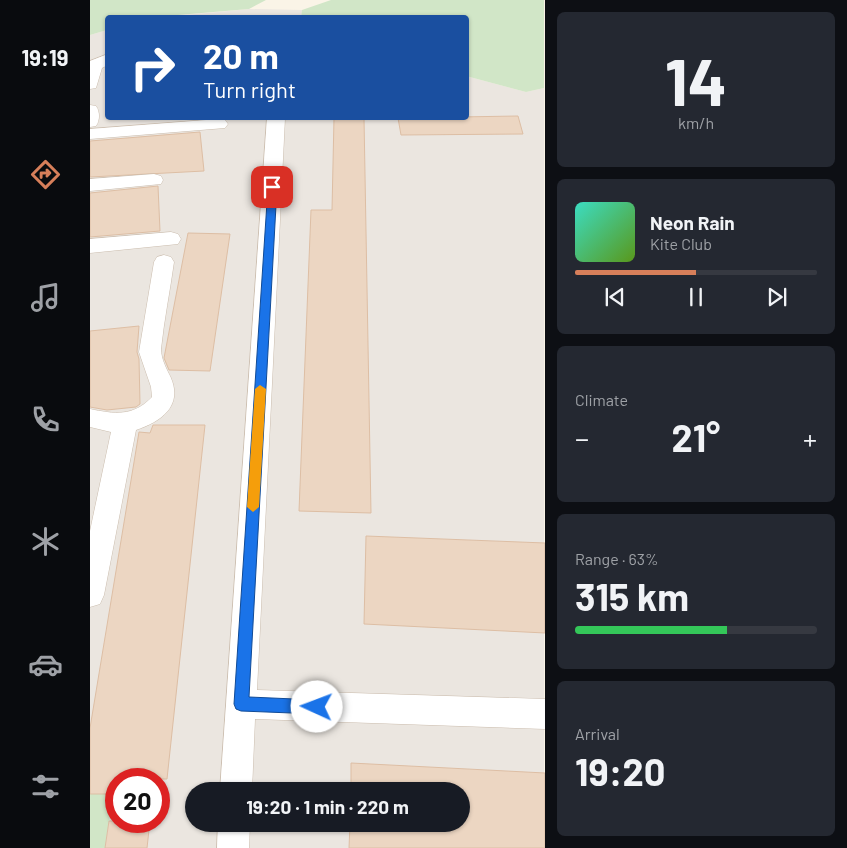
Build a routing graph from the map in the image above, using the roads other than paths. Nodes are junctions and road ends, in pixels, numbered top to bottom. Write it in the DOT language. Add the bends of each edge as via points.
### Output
graph roads {
  1 [pos="105,60"];
  2 [pos="105,84"];
  3 [pos="90,85"];
  4 [pos="90,110"];
  5 [pos="118,120"];
  6 [pos="90,122"];
  7 [pos="276,123"];
  8 [pos="219,124"];
  9 [pos="90,134"];
  10 [pos="154,180"];
  11 [pos="90,185"];
  12 [pos="172,239"];
  13 [pos="90,246"];
  14 [pos="164,262"];
  15 [pos="90,418"];
  16 [pos="125,423"];
  17 [pos="90,595"];
  18 [pos="241,704"];
  19 [pos="544,714"];
  20 [pos="237,782"];
  21 [pos="234,832"];
  22 [pos="233,848"];
  1 -- 3 [label="street" via="96,65"];
  2 -- 3 [label="street"];
  4 -- 6 [label="street"];
  5 -- 6 [label="street"];
  7 -- 18 [label="street"];
  8 -- 9 [label="street"];
  10 -- 11 [label="street"];
  12 -- 13 [label="street"];
  14 -- 16 [label="street" via="150,352 164,392 162,403 154,411"];
  15 -- 16 [label="street"];
  16 -- 17 [label="street"];
  18 -- 19 [label="street"];
  18 -- 20 [label="street"];
  21 -- 22 [label="street"];
}
